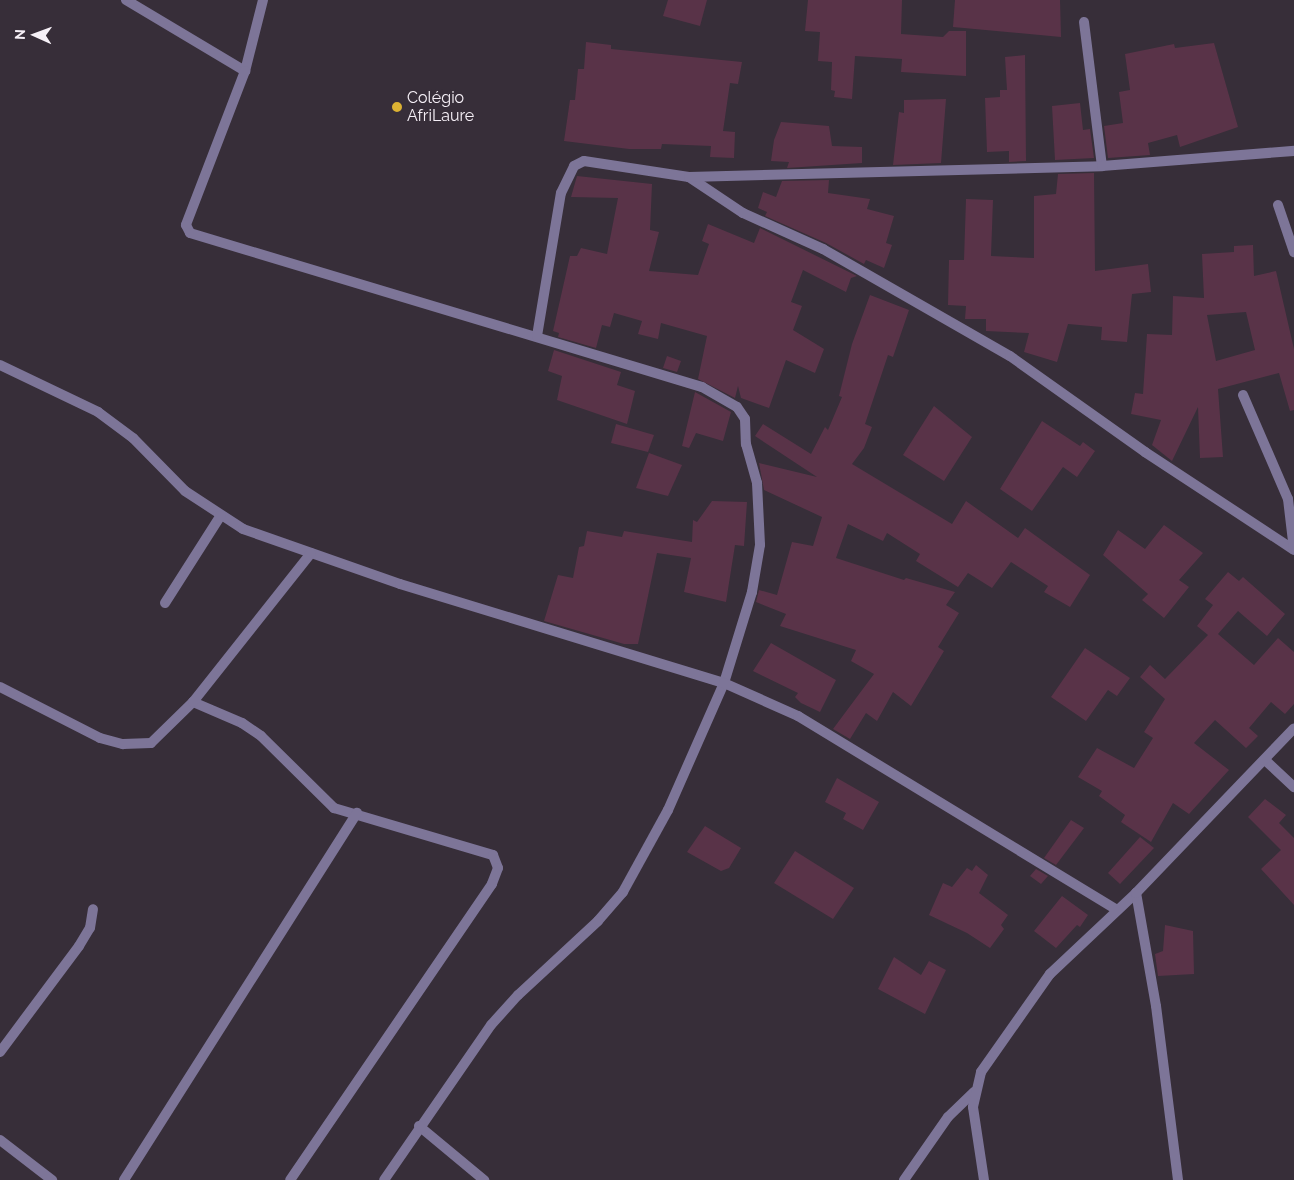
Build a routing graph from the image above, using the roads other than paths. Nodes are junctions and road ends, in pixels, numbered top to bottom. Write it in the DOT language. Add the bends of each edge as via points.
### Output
graph roads {
  1 [pos="126,0"];
  2 [pos="263,0"];
  3 [pos="1084,22"];
  4 [pos="245,71"];
  5 [pos="1294,151"];
  6 [pos="1102,166"];
  7 [pos="690,177"];
  8 [pos="1278,205"];
  9 [pos="1294,252"];
  10 [pos="538,336"];
  11 [pos="0,365"];
  12 [pos="1243,395"];
  13 [pos="221,516"];
  14 [pos="1294,550"];
  15 [pos="311,553"];
  16 [pos="165,603"];
  17 [pos="724,683"];
  18 [pos="0,687"];
  19 [pos="192,702"];
  20 [pos="1294,728"];
  21 [pos="1265,760"];
  22 [pos="1294,787"];
  23 [pos="357,813"];
  24 [pos="1136,893"];
  25 [pos="93,908"];
  26 [pos="1117,910"];
  27 [pos="0,1052"];
  28 [pos="974,1092"];
  29 [pos="419,1126"];
  30 [pos="0,1140"];
  31 [pos="52,1180"];
  32 [pos="124,1180"];
  33 [pos="290,1180"];
  34 [pos="384,1180"];
  35 [pos="484,1180"];
  36 [pos="904,1180"];
  37 [pos="984,1180"];
  38 [pos="1178,1180"];
  1 -- 4 [label="street"];
  2 -- 4 [label="street"];
  3 -- 6 [label="street"];
  4 -- 10 [label="street" via="186,225 190,233"];
  5 -- 6 [label="street"];
  6 -- 7 [label="street"];
  7 -- 10 [label="street" via="584,161 574,166 561,193"];
  7 -- 14 [label="street" via="743,212 823,249 1010,356 1145,452"];
  8 -- 9 [label="street"];
  10 -- 17 [label="street" via="702,387 737,408 745,419 746,444 757,482 760,545 752,592"];
  11 -- 13 [label="street" via="98,412 133,438 185,491"];
  12 -- 14 [label="street" via="1288,499"];
  13 -- 15 [label="street" via="243,529"];
  13 -- 16 [label="street"];
  15 -- 17 [label="street" via="400,584"];
  15 -- 19 [label="street"];
  17 -- 26 [label="street" via="798,716"];
  17 -- 29 [label="street" via="668,810 623,892 598,921 518,995 491,1025"];
  18 -- 19 [label="street" via="100,738 122,744 152,743"];
  19 -- 23 [label="street" via="242,723 261,736 334,808"];
  20 -- 21 [label="street"];
  21 -- 22 [label="street"];
  21 -- 24 [label="street"];
  23 -- 32 [label="street"];
  23 -- 33 [label="street" via="484,851 493,855 498,874"];
  24 -- 26 [label="street"];
  24 -- 38 [label="street" via="1156,1006"];
  25 -- 27 [label="street" via="90,928 79,946"];
  26 -- 28 [label="street" via="1050,974 981,1072"];
  28 -- 36 [label="street" via="948,1118"];
  28 -- 37 [label="street"];
  29 -- 34 [label="street"];
  29 -- 35 [label="street"];
  30 -- 31 [label="street"];
}
